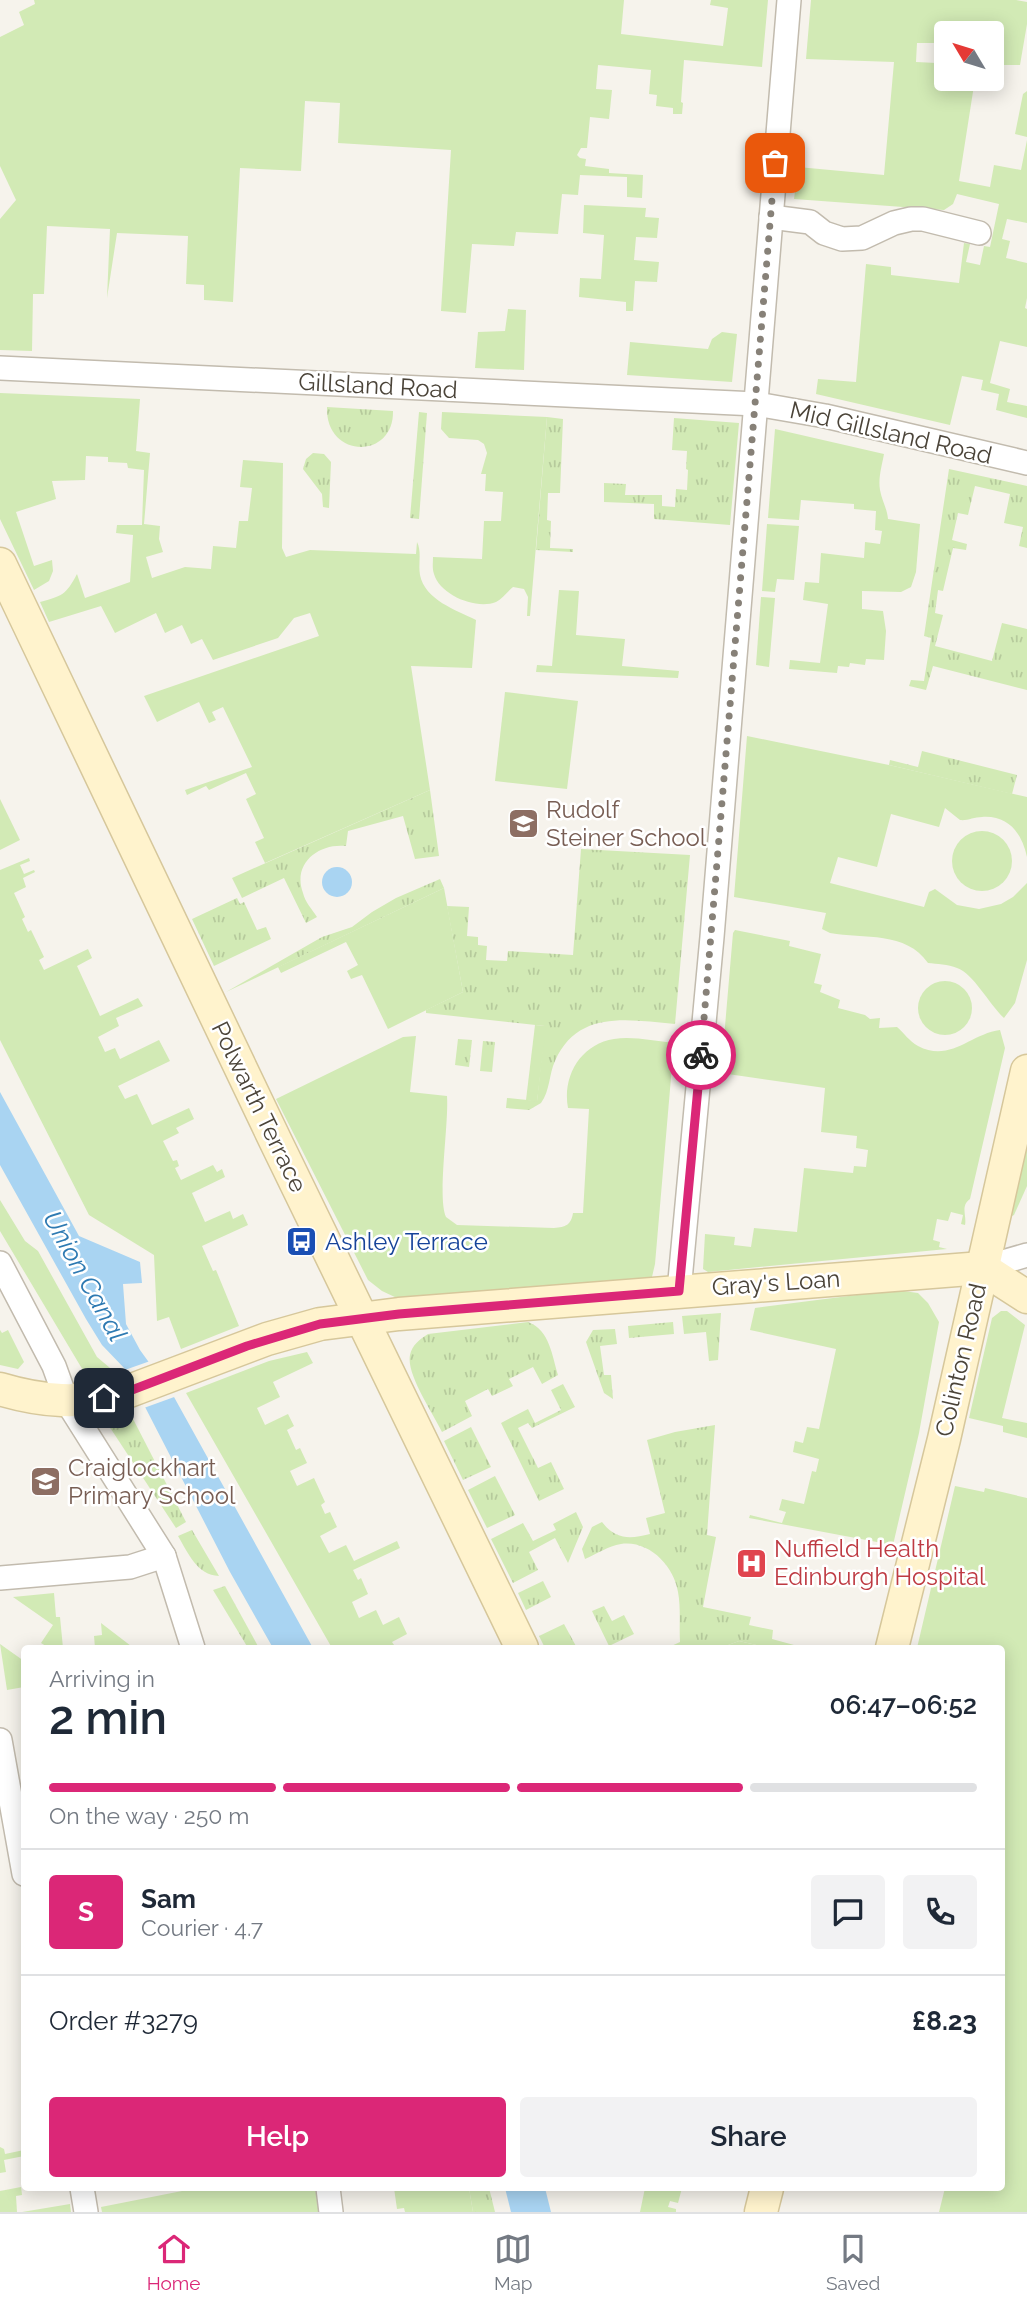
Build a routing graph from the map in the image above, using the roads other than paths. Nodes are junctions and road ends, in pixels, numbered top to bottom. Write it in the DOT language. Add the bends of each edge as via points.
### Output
graph roads {
  1 [pos="789,0"];
  2 [pos="771,217"];
  3 [pos="979,233"];
  4 [pos="0,368"];
  5 [pos="756,404"];
  6 [pos="1027,463"];
  7 [pos="0,564"];
  8 [pos="1027,1071"];
  9 [pos="1027,1255"];
  10 [pos="0,1263"];
  11 [pos="982,1268"];
  12 [pos="679,1291"];
  13 [pos="1027,1297"];
  14 [pos="361,1318"];
  15 [pos="0,1388"];
  16 [pos="66,1402"];
  17 [pos="164,1556"];
  18 [pos="0,1578"];
  19 [pos="192,1645"];
  20 [pos="521,1645"];
  21 [pos="893,1645"];
  22 [pos="0,1740"];
  23 [pos="21,1857"];
  24 [pos="82,2191"];
  25 [pos="328,2191"];
  26 [pos="766,2191"];
  27 [pos="86,2212"];
  28 [pos="331,2212"];
  29 [pos="761,2212"];
  1 -- 2 [label="street"];
  2 -- 3 [label="street" via="810,222 842,239 862,238 911,219"];
  2 -- 5 [label="street"];
  4 -- 5 [label="street, Gillsland Road"];
  5 -- 6 [label="street, Mid Gillsland Road"];
  5 -- 12 [label="street"];
  7 -- 14 [label="street, Polwarth Terrace"];
  8 -- 11 [label="street, Colinton Road"];
  9 -- 11 [label="street"];
  10 -- 16 [label="street" via="54,1366"];
  11 -- 12 [label="street, Gray's Loan"];
  11 -- 13 [label="street"];
  11 -- 21 [label="street, Colinton Road"];
  12 -- 14 [label="street, Gray's Loan"];
  14 -- 16 [label="street" via="267,1339 124,1393"];
  14 -- 20 [label="street, Polwarth Terrace"];
  15 -- 16 [label="street"];
  16 -- 17 [label="street"];
  17 -- 18 [label="street" via="130,1567"];
  17 -- 19 [label="street"];
  22 -- 23 [label="street"];
  24 -- 27 [label="street"];
  25 -- 28 [label="street"];
  26 -- 29 [label="street"];
}
